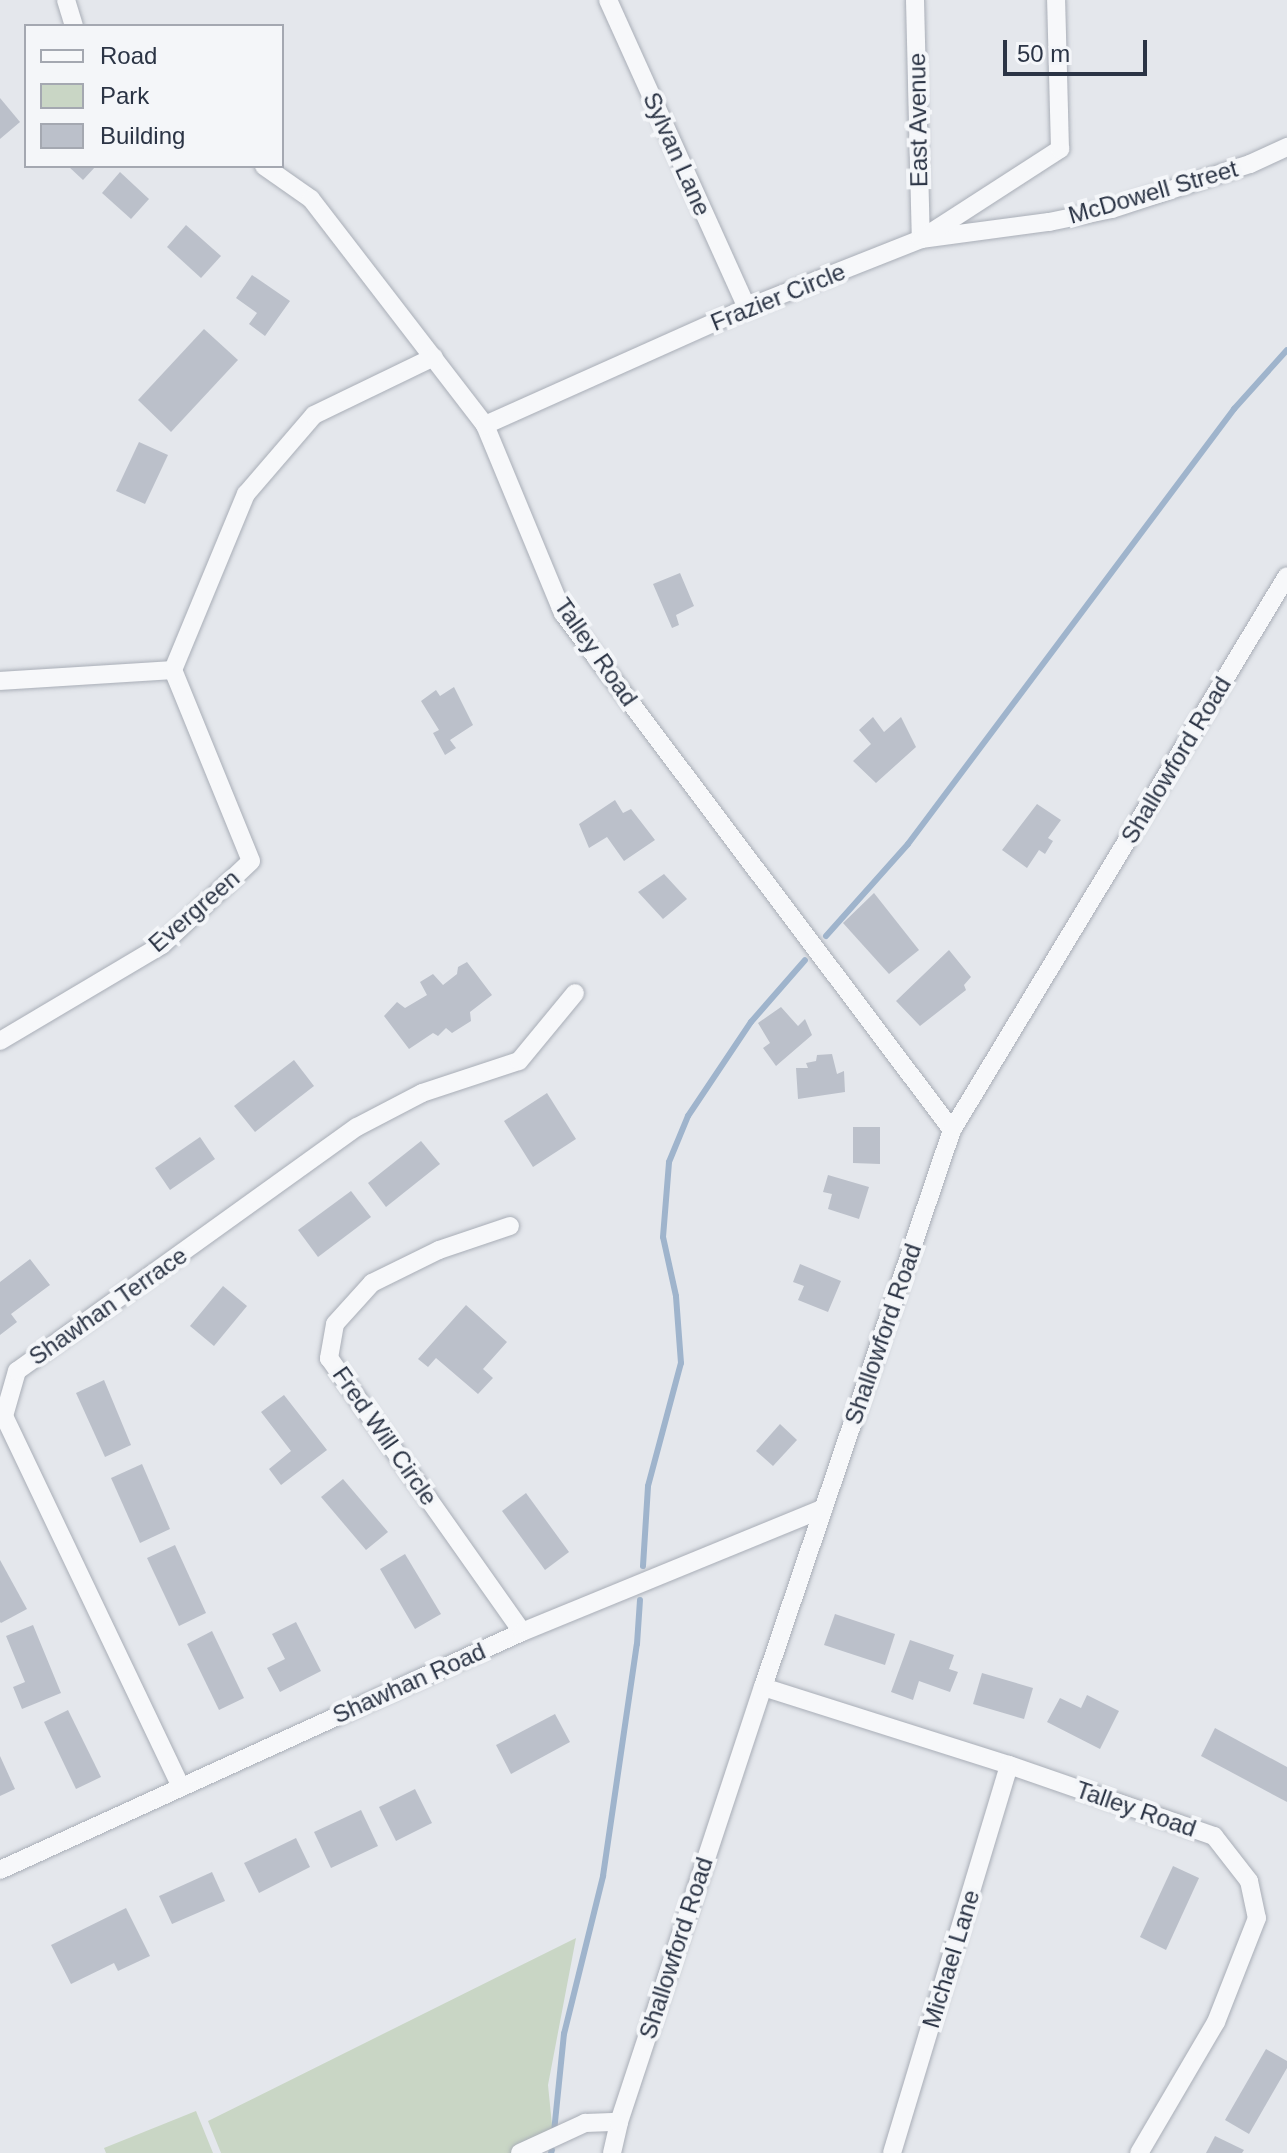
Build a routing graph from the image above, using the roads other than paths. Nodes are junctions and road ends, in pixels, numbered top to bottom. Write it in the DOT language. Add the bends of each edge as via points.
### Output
graph roads {
  1 [pos="66,0"];
  2 [pos="608,0"];
  3 [pos="915,0"];
  4 [pos="1056,0"];
  5 [pos="73,24"];
  6 [pos="1287,147"];
  7 [pos="267,168"];
  8 [pos="921,239"];
  9 [pos="747,308"];
  10 [pos="434,357"];
  11 [pos="485,425"];
  12 [pos="1287,576"];
  13 [pos="173,670"];
  14 [pos="0,681"];
  15 [pos="575,993"];
  16 [pos="0,1041"];
  17 [pos="952,1130"];
  18 [pos="510,1226"];
  19 [pos="824,1508"];
  20 [pos="522,1632"];
  21 [pos="763,1687"];
  22 [pos="1009,1765"];
  23 [pos="181,1787"];
  24 [pos="0,1870"];
  25 [pos="619,2122"];
  26 [pos="520,2153"];
  27 [pos="612,2153"];
  28 [pos="892,2153"];
  29 [pos="1139,2153"];
  1 -- 5 [label="street"];
  2 -- 9 [label="street, Sylvan Lane"];
  3 -- 8 [label="street, East Avenue"];
  4 -- 8 [label="street, Frazier Circle" via="1060,149"];
  6 -- 8 [label="street, McDowell Street" via="1112,209"];
  7 -- 10 [label="street, Talley Road" via="311,199"];
  8 -- 9 [label="street, Frazier Circle"];
  9 -- 11 [label="street, Frazier Circle"];
  10 -- 11 [label="street, Talley Road"];
  10 -- 13 [label="street" via="314,415 246,494"];
  11 -- 17 [label="street, Talley Road" via="563,613"];
  12 -- 17 [label="street, Shallowford Road"];
  13 -- 14 [label="street"];
  13 -- 16 [label="street, Evergreen" via="251,861 162,945"];
  15 -- 23 [label="street, Shawhan Terrace" via="519,1061 422,1093 357,1127 17,1371 4,1416"];
  17 -- 19 [label="street, Shallowford Road"];
  18 -- 20 [label="street, Fred Will Circle" via="439,1250 372,1283 335,1324 329,1358"];
  19 -- 20 [label="street, Shawhan Road"];
  19 -- 21 [label="street, Shallowford Road"];
  20 -- 23 [label="street, Shawhan Road"];
  21 -- 22 [label="street, Talley Road"];
  21 -- 25 [label="street, Shallowford Road"];
  22 -- 28 [label="street, Michael Lane"];
  22 -- 29 [label="street, Talley Road" via="1214,1836 1249,1881 1257,1918 1216,2022"];
  23 -- 24 [label="street, Shawhan Road"];
  25 -- 26 [label="street" via="585,2123"];
  25 -- 27 [label="street, Shallowford Road"];
}
